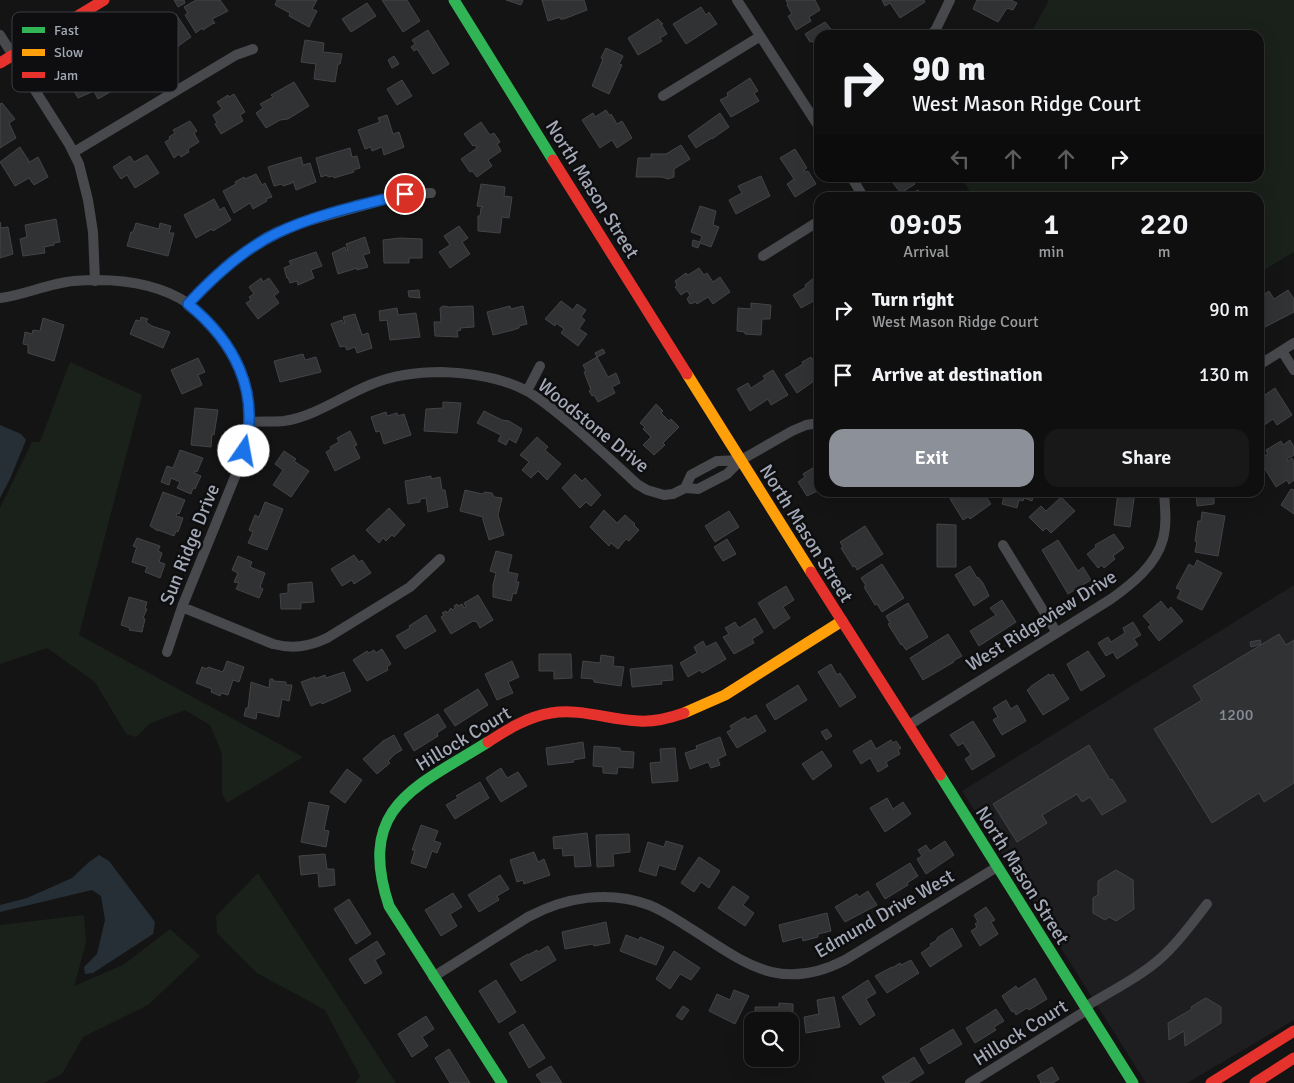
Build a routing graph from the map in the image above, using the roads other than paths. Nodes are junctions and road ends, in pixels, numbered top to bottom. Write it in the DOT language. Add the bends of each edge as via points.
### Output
graph roads {
  1 [pos="104,0"];
  2 [pos="454,0"];
  3 [pos="737,0"];
  4 [pos="950,0"];
  5 [pos="84,12"];
  6 [pos="935,30"];
  7 [pos="0,35"];
  8 [pos="759,37"];
  9 [pos="253,49"];
  10 [pos="12,54"];
  11 [pos="12,57"];
  12 [pos="0,63"];
  13 [pos="178,90"];
  14 [pos="36,92"];
  15 [pos="174,92"];
  16 [pos="663,96"];
  17 [pos="814,111"];
  18 [pos="74,152"];
  19 [pos="431,193"];
  20 [pos="814,224"];
  21 [pos="763,256"];
  22 [pos="95,281"];
  23 [pos="0,298"];
  24 [pos="188,304"];
  25 [pos="1294,343"];
  26 [pos="1282,351"];
  27 [pos="1264,362"];
  28 [pos="540,366"];
  29 [pos="1294,370"];
  30 [pos="527,391"];
  31 [pos="250,422"];
  32 [pos="814,424"];
  33 [pos="741,460"];
  34 [pos="686,488"];
  35 [pos="1164,497"];
  36 [pos="1003,546"];
  37 [pos="440,559"];
  38 [pos="182,607"];
  39 [pos="842,621"];
  40 [pos="1056,633"];
  41 [pos="167,652"];
  42 [pos="909,725"];
  43 [pos="997,866"];
  44 [pos="1207,904"];
  45 [pos="433,977"];
  46 [pos="1086,1009"];
  47 [pos="1294,1030"];
  48 [pos="1294,1058"];
  49 [pos="502,1083"];
  50 [pos="970,1083"];
  51 [pos="1133,1083"];
  52 [pos="1211,1083"];
  53 [pos="1255,1083"];
  1 -- 5 [label="street"];
  2 -- 33 [label="street, North Mason Street"];
  3 -- 8 [label="street"];
  4 -- 6 [label="street"];
  7 -- 10 [label="street"];
  8 -- 16 [label="street"];
  8 -- 17 [label="street"];
  9 -- 13 [label="street" via="236,55"];
  11 -- 12 [label="street"];
  14 -- 18 [label="street"];
  15 -- 18 [label="street"];
  18 -- 22 [label="street" via="88,200"];
  19 -- 24 [label="street" via="405,194 276,233 232,261"];
  20 -- 21 [label="street"];
  22 -- 23 [label="street, Sun Ridge Drive" via="62,283"];
  22 -- 24 [label="street, Sun Ridge Drive" via="139,283 167,292"];
  24 -- 31 [label="street, Sun Ridge Drive" via="202,315 238,364 248,396"];
  25 -- 26 [label="street"];
  26 -- 27 [label="street"];
  26 -- 29 [label="street"];
  28 -- 30 [label="street"];
  30 -- 31 [label="street, Woodstone Drive" via="479,375 415,373 371,384 305,416 284,421"];
  30 -- 34 [label="street, Woodstone Drive" via="578,430 646,490 664,495"];
  31 -- 38 [label="street, Sun Ridge Drive" via="240,462"];
  32 -- 33 [label="street" via="792,431"];
  33 -- 34 [label="street, Woodstone Drive" via="727,474 706,485 698,489"];
  33 -- 34 [label="street" via="717,461 691,476"];
  33 -- 39 [label="street, North Mason Street"];
  35 -- 40 [label="street, West Ridgeview Drive" via="1163,539 1143,573 1111,599"];
  36 -- 40 [label="street"];
  37 -- 38 [label="street" via="410,587 327,638 300,648 286,648 264,641"];
  38 -- 41 [label="street, Sun Ridge Drive"];
  39 -- 42 [label="street, North Mason Street"];
  39 -- 45 [label="street, Hillock Court" via="723,696 688,713 650,721 577,711 541,714 514,725 413,789 387,822 378,858 379,873 389,906"];
  40 -- 42 [label="street, West Ridgeview Drive"];
  42 -- 43 [label="street, North Mason Street"];
  43 -- 45 [label="street, Edmund Drive West" via="845,960 810,974 779,974 757,968 661,910 609,897 581,899 544,908"];
  43 -- 46 [label="street, North Mason Street"];
  44 -- 46 [label="street, Hillock Court" via="1162,958"];
  45 -- 49 [label="street, Hillock Court"];
  46 -- 50 [label="street, Hillock Court"];
  46 -- 51 [label="street, North Mason Street"];
  47 -- 52 [label="street"];
  48 -- 53 [label="street"];
}
